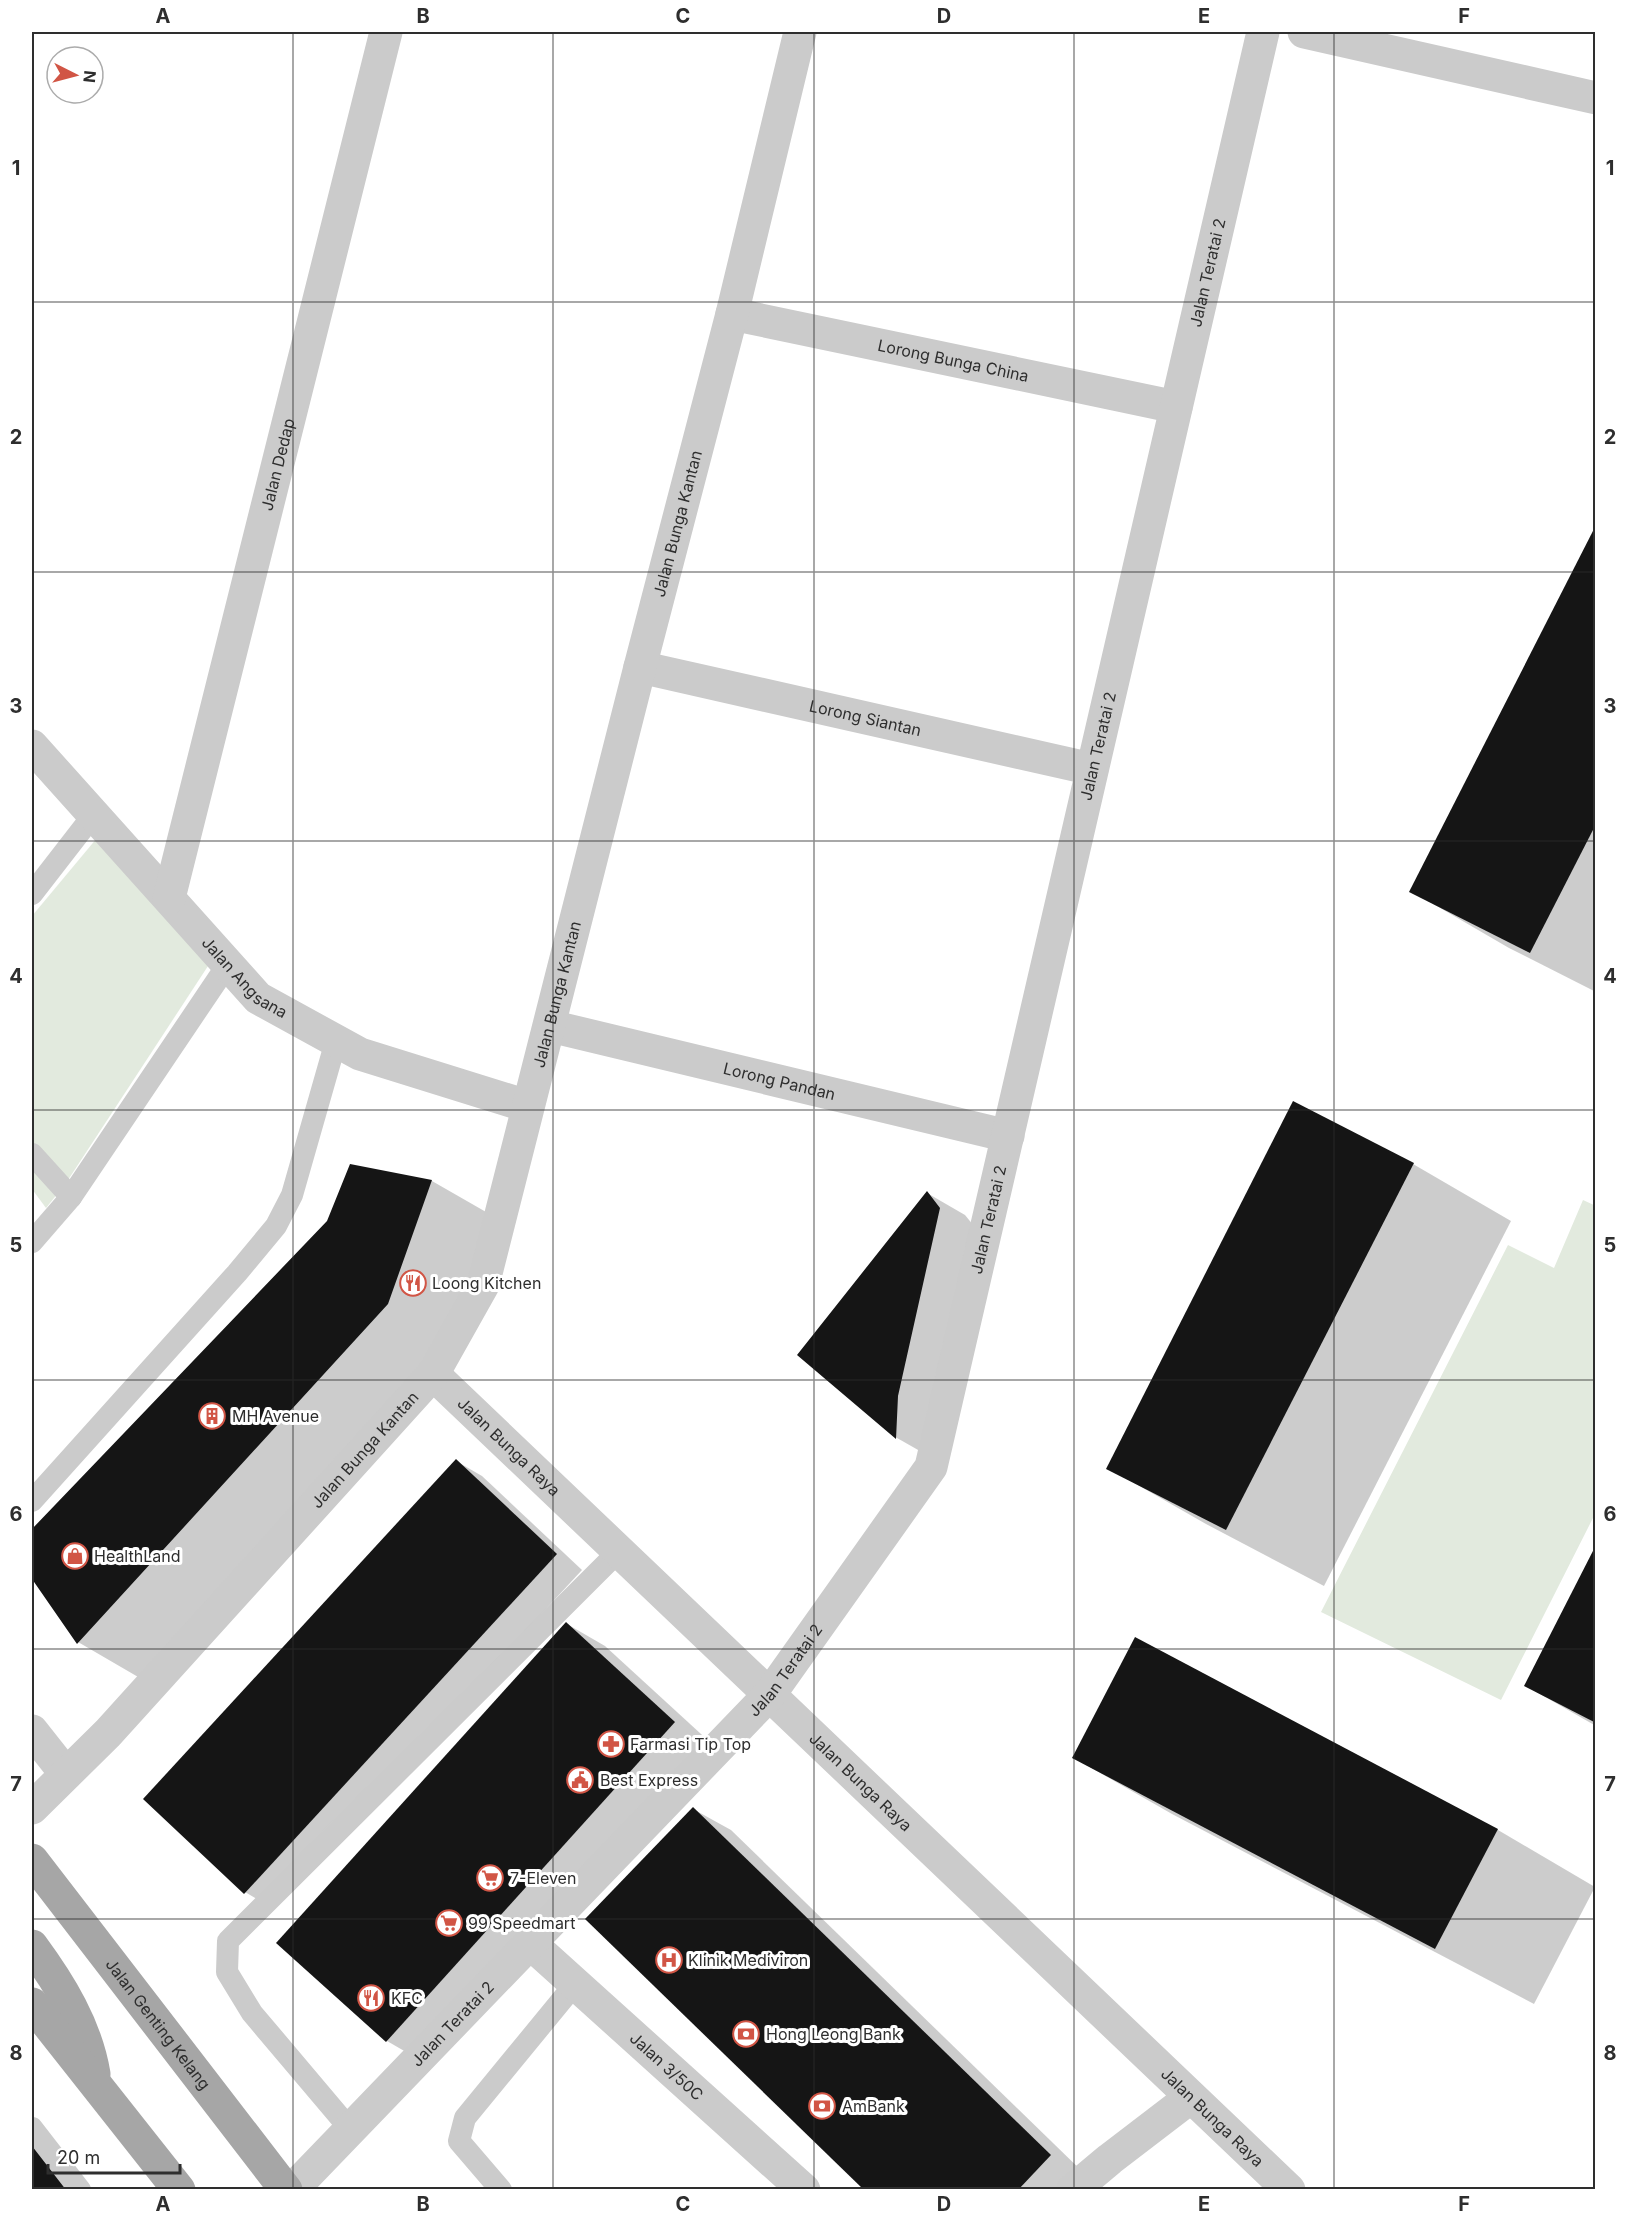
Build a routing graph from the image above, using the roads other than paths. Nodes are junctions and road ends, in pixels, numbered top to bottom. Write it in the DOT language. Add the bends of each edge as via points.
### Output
graph roads {
  1 [pos="386,32"];
  2 [pos="800,32"];
  3 [pos="1263,32"];
  4 [pos="1304,32"];
  5 [pos="1596,98"];
  6 [pos="732,314"];
  7 [pos="1176,407"];
  8 [pos="640,667"];
  9 [pos="32,746"];
  10 [pos="1092,769"];
  11 [pos="94,814"];
  12 [pos="32,894"];
  13 [pos="169,898"];
  14 [pos="228,964"];
  15 [pos="550,1026"];
  16 [pos="336,1041"];
  17 [pos="527,1106"];
  18 [pos="1008,1136"];
  19 [pos="32,1154"];
  20 [pos="71,1197"];
  21 [pos="32,1242"];
  22 [pos="433,1374"];
  23 [pos="32,1502"];
  24 [pos="619,1551"];
  25 [pos="770,1694"];
  26 [pos="32,1731"];
  27 [pos="66,1774"];
  28 [pos="32,1808"];
  29 [pos="32,1860"];
  30 [pos="530,1944"];
  31 [pos="32,1946"];
  32 [pos="575,1984"];
  33 [pos="32,2004"];
  34 [pos="96,2084"];
  35 [pos="1191,2097"];
  36 [pos="32,2128"];
  37 [pos="350,2129"];
  38 [pos="80,2190"];
  39 [pos="179,2190"];
  40 [pos="286,2190"];
  41 [pos="292,2190"];
  42 [pos="501,2190"];
  43 [pos="804,2190"];
  44 [pos="1073,2190"];
  45 [pos="1289,2190"];
  1 -- 13 [label="street, Jalan Dedap"];
  2 -- 6 [label="street, Jalan Bunga Kantan"];
  3 -- 7 [label="street, Jalan Teratai 2"];
  4 -- 5 [label="street"];
  6 -- 7 [label="street, Lorong Bunga China"];
  6 -- 8 [label="street, Jalan Bunga Kantan"];
  7 -- 10 [label="street, Jalan Teratai 2"];
  8 -- 10 [label="street, Lorong Siantan"];
  8 -- 15 [label="street, Jalan Bunga Kantan"];
  9 -- 11 [label="street, Jalan Angsana"];
  10 -- 18 [label="street, Jalan Teratai 2"];
  11 -- 12 [label="lane"];
  11 -- 13 [label="street, Jalan Angsana"];
  13 -- 14 [label="street, Jalan Angsana"];
  14 -- 16 [label="street, Jalan Angsana" via="258,998"];
  14 -- 20 [label="lane"];
  15 -- 17 [label="street, Jalan Bunga Kantan"];
  15 -- 18 [label="street, Lorong Pandan"];
  16 -- 17 [label="street, Jalan Angsana" via="360,1054"];
  16 -- 23 [label="lane" via="292,1195 276,1226"];
  17 -- 22 [label="street, Jalan Bunga Kantan" via="483,1285"];
  18 -- 25 [label="street, Jalan Teratai 2" via="931,1467"];
  19 -- 20 [label="lane"];
  20 -- 21 [label="lane"];
  22 -- 24 [label="street, Jalan Bunga Raya"];
  22 -- 27 [label="street, Jalan Bunga Kantan" via="108,1733"];
  24 -- 25 [label="street, Jalan Bunga Raya"];
  24 -- 37 [label="lane" via="228,1941 227,1972 252,2013"];
  25 -- 30 [label="street, Jalan Teratai 2"];
  25 -- 35 [label="street, Jalan Bunga Raya"];
  26 -- 27 [label="street"];
  27 -- 28 [label="street, Jalan Bunga Kantan"];
  29 -- 40 [label="main road, Jalan Genting Kelang"];
  30 -- 32 [label="street, Jalan 3/50C"];
  30 -- 37 [label="street, Jalan Teratai 2"];
  31 -- 34 [label="main road" via="79,2019"];
  32 -- 42 [label="lane" via="465,2118 459,2142"];
  32 -- 43 [label="street, Jalan 3/50C"];
  33 -- 34 [label="main road"];
  34 -- 39 [label="main road"];
  35 -- 44 [label="street"];
  35 -- 45 [label="street, Jalan Bunga Raya"];
  36 -- 38 [label="lane"];
  37 -- 41 [label="street, Jalan Teratai 2"];
}
